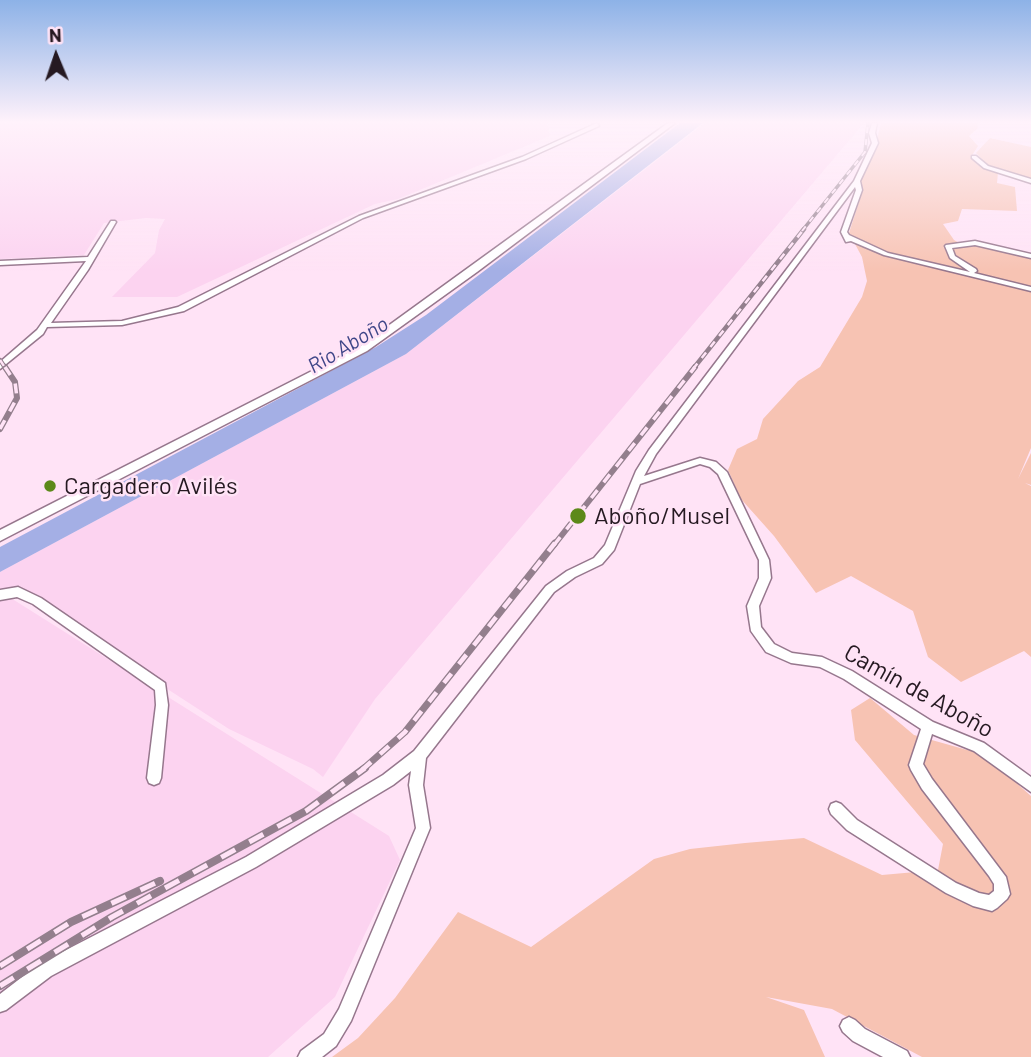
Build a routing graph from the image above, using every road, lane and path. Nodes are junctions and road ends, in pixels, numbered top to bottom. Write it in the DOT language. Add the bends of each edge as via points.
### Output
graph roads {
  1 [pos="484,172"];
  2 [pos="606,172"];
  3 [pos="861,172"];
  4 [pos="1003,172"];
  5 [pos="857,181"];
  6 [pos="1031,181"];
  7 [pos="113,222"];
  8 [pos="845,236"];
  9 [pos="850,244"];
  10 [pos="1031,256"];
  11 [pos="90,259"];
  12 [pos="0,263"];
  13 [pos="977,274"];
  14 [pos="1031,289"];
  15 [pos="45,325"];
  16 [pos="0,366"];
  17 [pos="637,482"];
  18 [pos="0,536"];
  19 [pos="0,595"];
  20 [pos="928,726"];
  21 [pos="419,756"];
  22 [pos="153,778"];
  23 [pos="1031,786"];
  24 [pos="836,809"];
  25 [pos="0,1004"];
  26 [pos="849,1026"];
  27 [pos="307,1057"];
  28 [pos="901,1057"];
  1 -- 15 [label="street" via="360,217 181,309 121,323"];
  2 -- 18 [label="street" via="363,349"];
  3 -- 5 [label="street"];
  4 -- 6 [label="street"];
  5 -- 8 [label="street" via="859,190"];
  5 -- 17 [label="street" via="652,452"];
  7 -- 11 [label="street"];
  8 -- 9 [label="street"];
  8 -- 13 [label="street" via="886,254"];
  10 -- 13 [label="street" via="975,243 948,246 952,257"];
  11 -- 12 [label="street"];
  11 -- 15 [label="street"];
  13 -- 14 [label="street"];
  15 -- 16 [label="street"];
  17 -- 20 [label="street, Camín de Aboño" via="699,461 713,464 722,472 764,560 765,578 752,606 755,628 770,648 848,674"];
  17 -- 21 [label="street" via="610,547 598,561 550,589"];
  19 -- 22 [label="street" via="18,592 37,601 160,687"];
  20 -- 23 [label="street, Camín de Aboño" via="979,747"];
  20 -- 24 [label="street" via="916,765 1001,881 1002,894 992,903 951,888 852,825"];
  21 -- 25 [label="street" via="388,780 251,862 45,970"];
  21 -- 27 [label="street" via="416,785 423,828 345,1015 330,1040"];
  26 -- 28 [label="street"];
}
